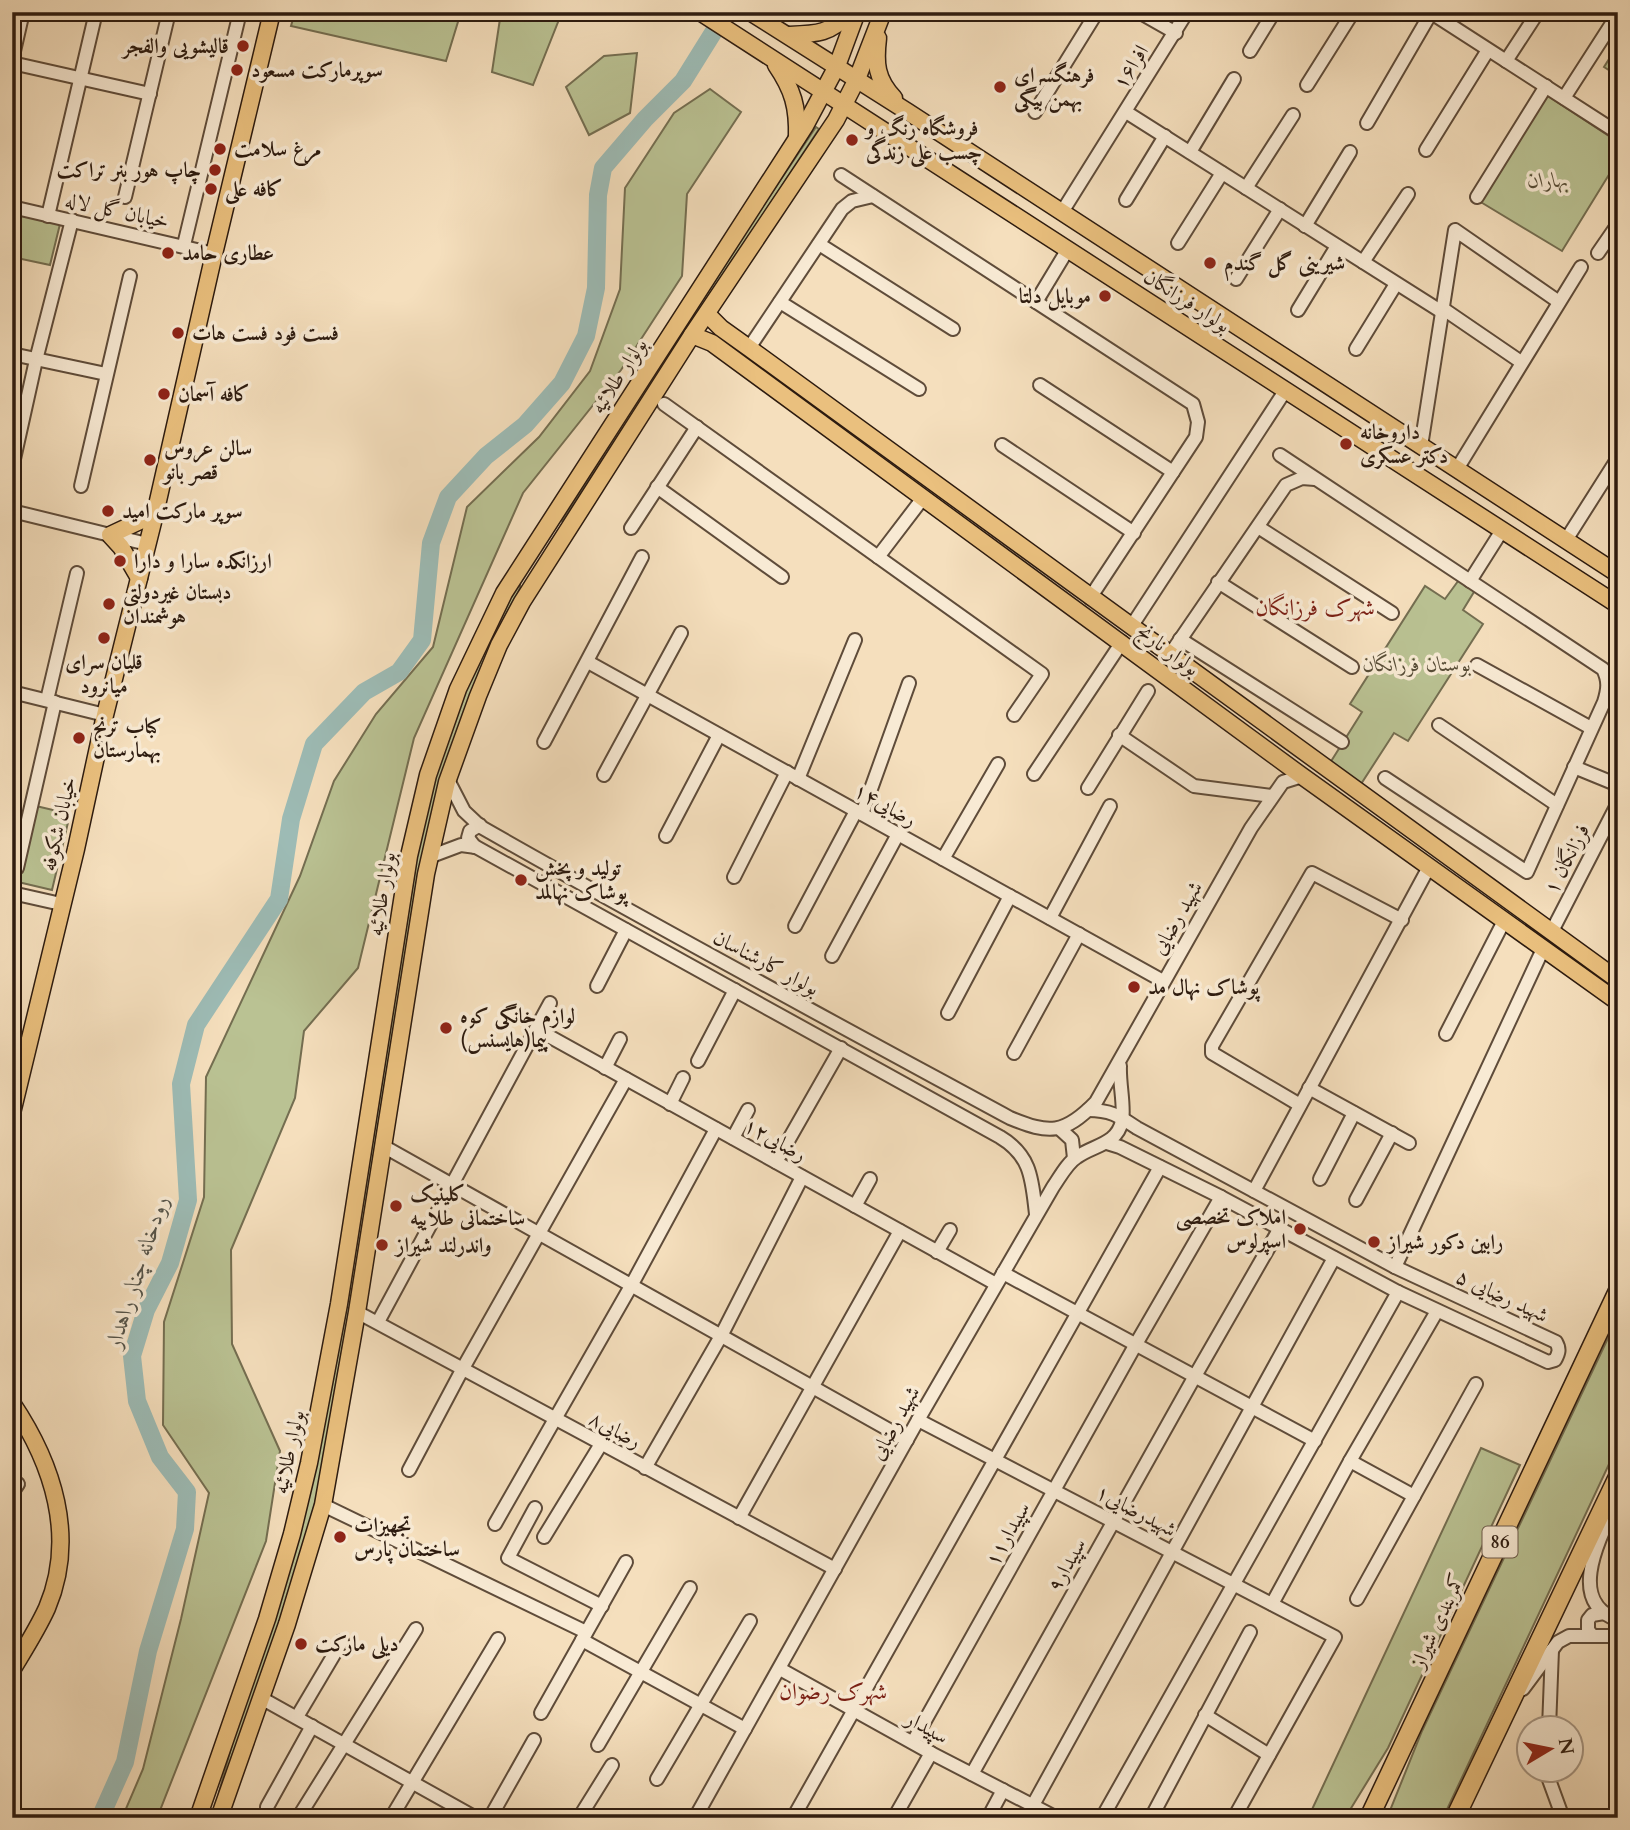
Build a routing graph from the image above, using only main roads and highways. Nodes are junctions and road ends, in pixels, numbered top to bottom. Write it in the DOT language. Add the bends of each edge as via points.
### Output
graph roads {
  1 [pos="272,12"];
  2 [pos="700,12"];
  3 [pos="750,12"];
  4 [pos="851,12"];
  5 [pos="857,12"];
  6 [pos="881,16"];
  7 [pos="787,34"];
  8 [pos="849,37"];
  9 [pos="804,45"];
  10 [pos="868,49"];
  11 [pos="770,57"];
  12 [pos="837,66"];
  13 [pos="790,70"];
  14 [pos="857,79"];
  15 [pos="824,92"];
  16 [pos="883,96"];
  17 [pos="845,105"];
  18 [pos="908,112"];
  19 [pos="870,121"];
  20 [pos="801,132"];
  21 [pos="824,138"];
  22 [pos="1192,297"];
  23 [pos="707,314"];
  24 [pos="1178,320"];
  25 [pos="721,328"];
  26 [pos="692,335"];
  27 [pos="712,343"];
  28 [pos="155,514"];
  29 [pos="546,525"];
  30 [pos="562,537"];
  31 [pos="1022,548"];
  32 [pos="1011,563"];
  33 [pos="1618,574"];
  34 [pos="139,578"];
  35 [pos="1618,605"];
  36 [pos="1618,980"];
  37 [pos="1618,1002"];
  38 [pos="15,1088"];
  39 [pos="12,1113"];
  40 [pos="1618,1291"];
  41 [pos="14,1405"];
  42 [pos="1618,1477"];
  43 [pos="12,1670"];
  44 [pos="204,1799"];
  45 [pos="221,1812"];
  46 [pos="198,1818"];
  47 [pos="1369,1818"];
  48 [pos="1455,1818"];
  1 -- 28 [label="main road, خیابان شکوفه"];
  2 -- 11 [label="main road, بولوار فرزانگان"];
  3 -- 7 [label="main road, بولوار فرزانگان"];
  4 -- 7 [label="main road" via="822,33"];
  5 -- 8 [label="main road, بولوار طلائیه"];
  6 -- 10 [label="main road, بولوار طلائیه"];
  6 -- 18 [label="main road" via="877,72 884,87"];
  7 -- 9 [label="main road, بولوار فرزانگان"];
  8 -- 10 [label="main road" via="856,52"];
  8 -- 12 [label="main road, بولوار طلائیه"];
  9 -- 12 [label="main road, بولوار فرزانگان"];
  9 -- 13 [label="main road" via="804,65"];
  10 -- 14 [label="main road, بولوار طلائیه"];
  11 -- 13 [label="main road, بولوار فرزانگان"];
  11 -- 20 [label="main road" via="794,99"];
  12 -- 14 [label="main road, بولوار فرزانگان"];
  12 -- 15 [label="main road, بولوار طلائیه"];
  13 -- 15 [label="main road, بولوار فرزانگان"];
  14 -- 16 [label="main road, بولوار فرزانگان"];
  14 -- 17 [label="main road, بولوار طلائیه"];
  15 -- 17 [label="main road, بولوار فرزانگان"];
  15 -- 20 [label="main road, بولوار طلائیه"];
  16 -- 18 [label="main road, بولوار فرزانگان"];
  16 -- 19 [label="main road" via="866,103"];
  17 -- 19 [label="main road, بولوار فرزانگان"];
  17 -- 21 [label="main road, بولوار طلائیه"];
  18 -- 22 [label="main road, بولوار فرزانگان"];
  19 -- 24 [label="main road, بولوار فرزانگان"];
  20 -- 21 [label="main road" via="809,123 820,123"];
  20 -- 29 [label="main road, بولوار طلائیه"];
  21 -- 23 [label="main road, بولوار طلائیه"];
  22 -- 24 [label="main road"];
  22 -- 33 [label="main road, بولوار فرزانگان"];
  23 -- 25 [label="main road, بولوار نارنج"];
  23 -- 26 [label="main road, بولوار طلائیه"];
  24 -- 35 [label="main road, بولوار فرزانگان"];
  25 -- 27 [label="main road" via="711,333"];
  25 -- 31 [label="main road, بولوار نارنج"];
  26 -- 27 [label="main road, بولوار نارنج"];
  26 -- 30 [label="main road, بولوار طلائیه"];
  27 -- 32 [label="main road, بولوار نارنج"];
  28 -- 34 [label="main road, خیابان شکوفه"];
  28 -- 34 [label="main road" via="110,535"];
  29 -- 30 [label="main road"];
  29 -- 44 [label="main road, بولوار طلائیه" via="482,635 428,775 409,856 339,1304 309,1463 267,1619"];
  30 -- 45 [label="main road, بولوار طلائیه" via="499,645 448,780 429,857 323,1505"];
  31 -- 32 [label="main road"];
  31 -- 36 [label="main road, بولوار نارنج"];
  32 -- 37 [label="main road, بولوار نارنج"];
  34 -- 38 [label="main road, خیابان شکوفه"];
  38 -- 39 [label="main road, خیابان شکوفه"];
  40 -- 47 [label="highway, کمربندی شیراز / 86"];
  41 -- 43 [label="main road" via="54,1486 61,1537 46,1609"];
  42 -- 48 [label="highway"];
  44 -- 45 [label="main road"];
  44 -- 46 [label="main road, بولوار طلائیه"];
}
